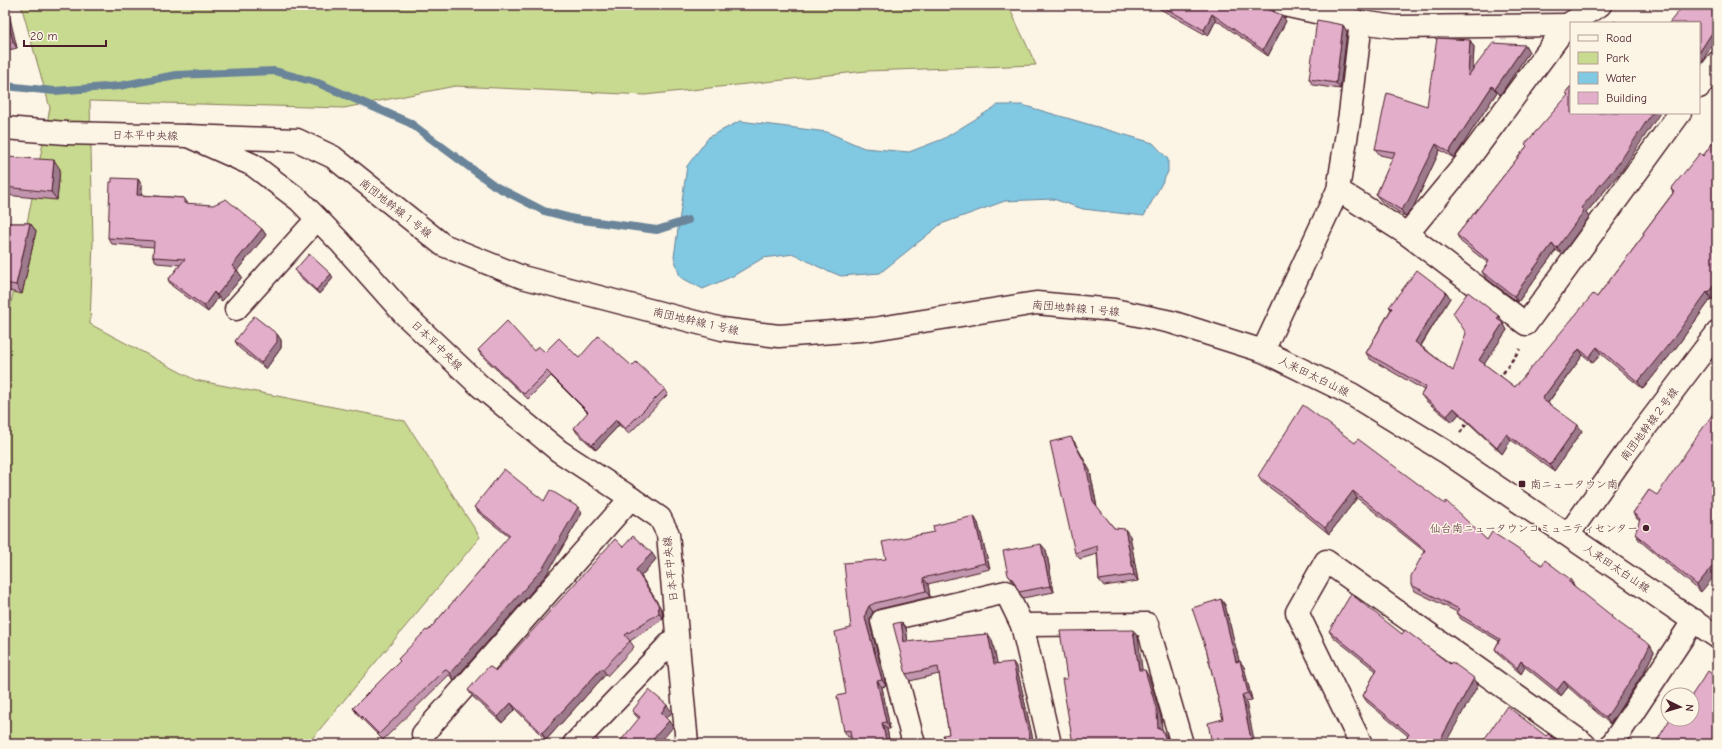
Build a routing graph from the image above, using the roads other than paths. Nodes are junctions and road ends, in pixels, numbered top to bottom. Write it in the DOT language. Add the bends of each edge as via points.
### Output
graph roads {
  1 [pos="1284,5"];
  2 [pos="1600,5"];
  3 [pos="1361,22"];
  4 [pos="1572,22"];
  5 [pos="1570,23"];
  6 [pos="1567,25"];
  7 [pos="1717,63"];
  8 [pos="1700,86"];
  9 [pos="1679,114"];
  10 [pos="5,128"];
  11 [pos="188,136"];
  12 [pos="1338,190"];
  13 [pos="318,219"];
  14 [pos="1407,234"];
  15 [pos="236,309"];
  16 [pos="1717,333"];
  17 [pos="1263,351"];
  18 [pos="631,498"];
  19 [pos="1568,535"];
  20 [pos="1694,620"];
  21 [pos="1022,625"];
  22 [pos="677,636"];
  23 [pos="1717,637"];
  24 [pos="423,734"];
  25 [pos="574,744"];
  26 [pos="687,744"];
  27 [pos="914,744"];
  28 [pos="1050,744"];
  29 [pos="1182,744"];
  30 [pos="1361,744"];
  31 [pos="1584,744"];
  32 [pos="1612,744"];
  1 -- 3 [label="street"];
  2 -- 4 [label="street"];
  3 -- 6 [label="street" via="1396,27"];
  3 -- 12 [label="street"];
  5 -- 6 [label="street"];
  6 -- 14 [label="street" via="1464,165"];
  7 -- 8 [label="street"];
  9 -- 14 [label="street" via="1526,324"];
  10 -- 11 [label="street, 日本平中央線" via="66,133"];
  11 -- 13 [label="street, 日本平中央線" via="253,165 299,200"];
  11 -- 17 [label="street, 南団地幹線１号線" via="297,140 333,157 443,245 522,277 722,329 779,336 873,329 1036,303 1129,313 1171,322"];
  12 -- 14 [label="street"];
  12 -- 17 [label="street"];
  13 -- 15 [label="street"];
  13 -- 18 [label="street, 日本平中央線" via="404,314 480,386 559,452"];
  16 -- 19 [label="street, 南団地幹線２号線"];
  17 -- 19 [label="street, 人来田太白山線" via="1351,394 1446,452"];
  18 -- 22 [label="street, 日本平中央線" via="660,518 668,534"];
  18 -- 24 [label="street"];
  19 -- 20 [label="street, 人来田太白山線"];
  20 -- 23 [label="street, 人来田太白山線"];
  20 -- 32 [label="street"];
  21 -- 27 [label="street" via="1006,592 882,621"];
  21 -- 28 [label="street"];
  21 -- 29 [label="street" via="1147,624"];
  22 -- 25 [label="street"];
  22 -- 26 [label="street, 日本平中央線"];
  30 -- 31 [label="street" via="1296,612 1326,561"];
}
